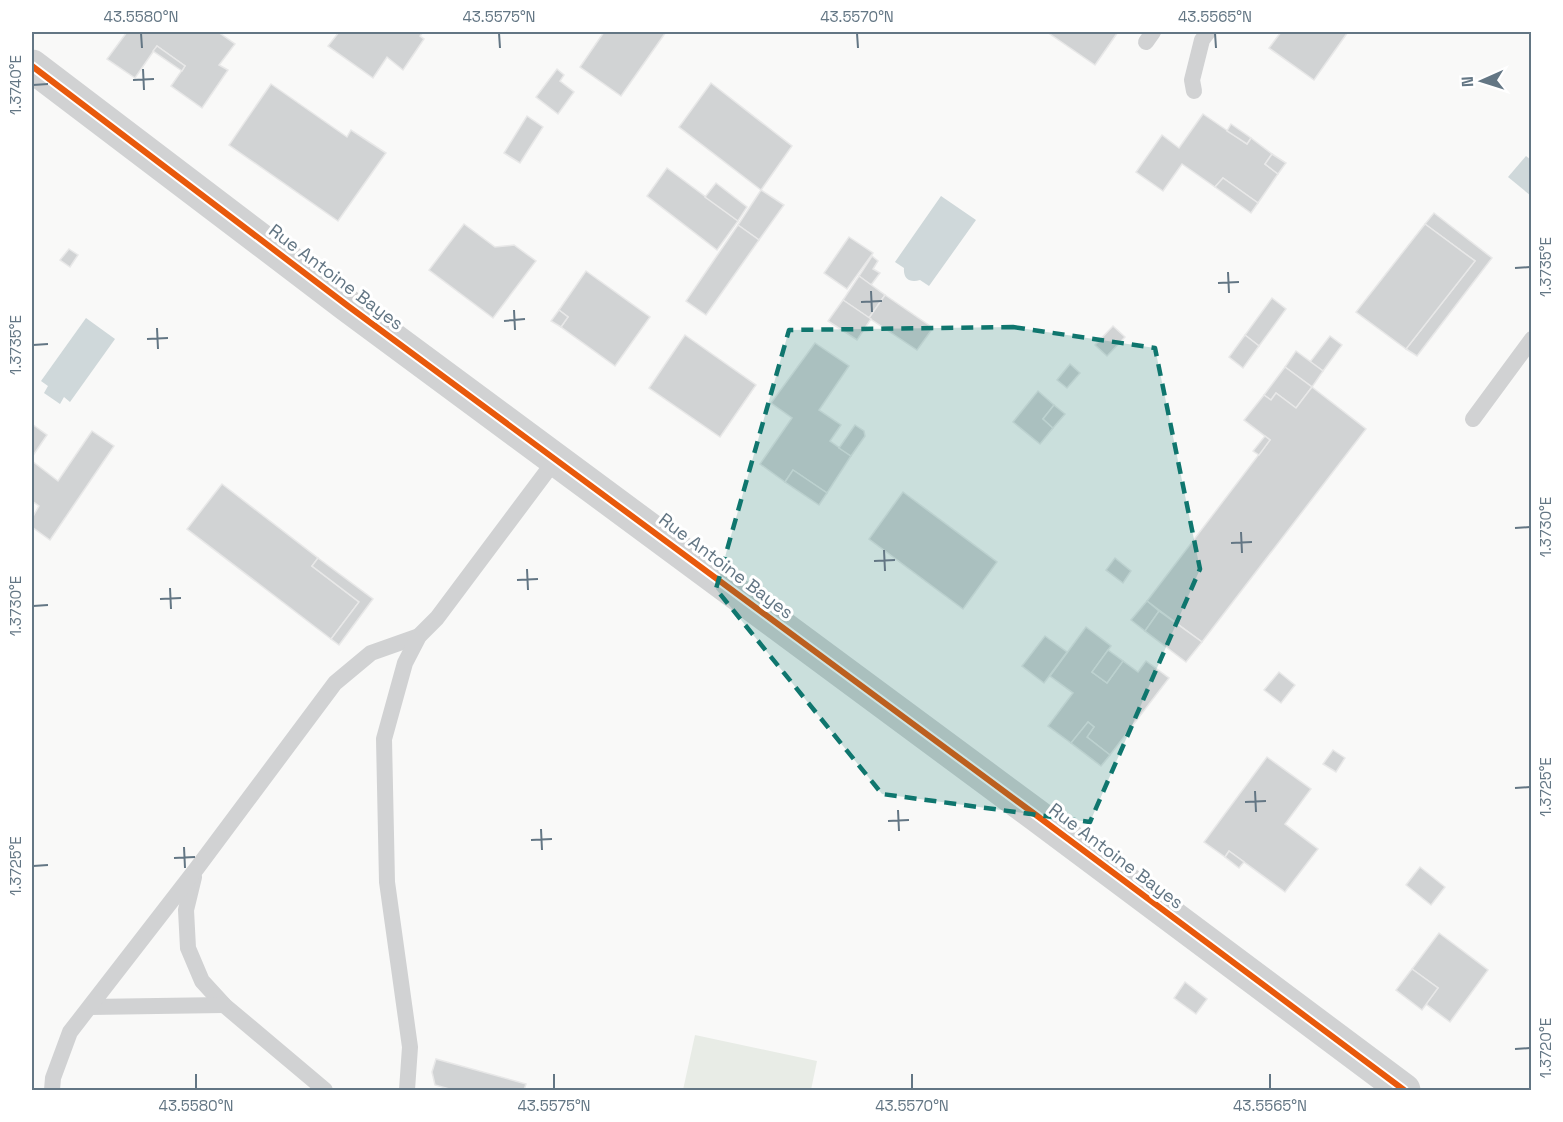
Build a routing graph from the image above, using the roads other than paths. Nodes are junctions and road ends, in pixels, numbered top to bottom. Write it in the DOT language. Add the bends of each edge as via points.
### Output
graph roads {
  1 [pos="1208,32"];
  2 [pos="32,66"];
  3 [pos="1194,91"];
  4 [pos="1532,339"];
  5 [pos="1473,419"];
  6 [pos="556,459"];
  7 [pos="419,636"];
  8 [pos="197,868"];
  9 [pos="224,1005"];
  10 [pos="90,1006"];
  11 [pos="52,1090"];
  12 [pos="325,1090"];
  13 [pos="407,1090"];
  14 [pos="1404,1090"];
  1 -- 3 [label="lane" via="1192,80"];
  2 -- 6 [label="street, Rue Antoine Bayes"];
  4 -- 5 [label="lane"];
  6 -- 7 [label="lane" via="437,618"];
  6 -- 14 [label="street, Rue Antoine Bayes"];
  7 -- 8 [label="lane" via="371,653 335,683"];
  7 -- 13 [label="lane" via="405,663 384,739 387,882 410,1047"];
  8 -- 9 [label="lane" via="186,910 188,948 202,981"];
  8 -- 10 [label="lane"];
  9 -- 10 [label="lane"];
  9 -- 12 [label="lane"];
  10 -- 11 [label="lane" via="70,1032"];
}
